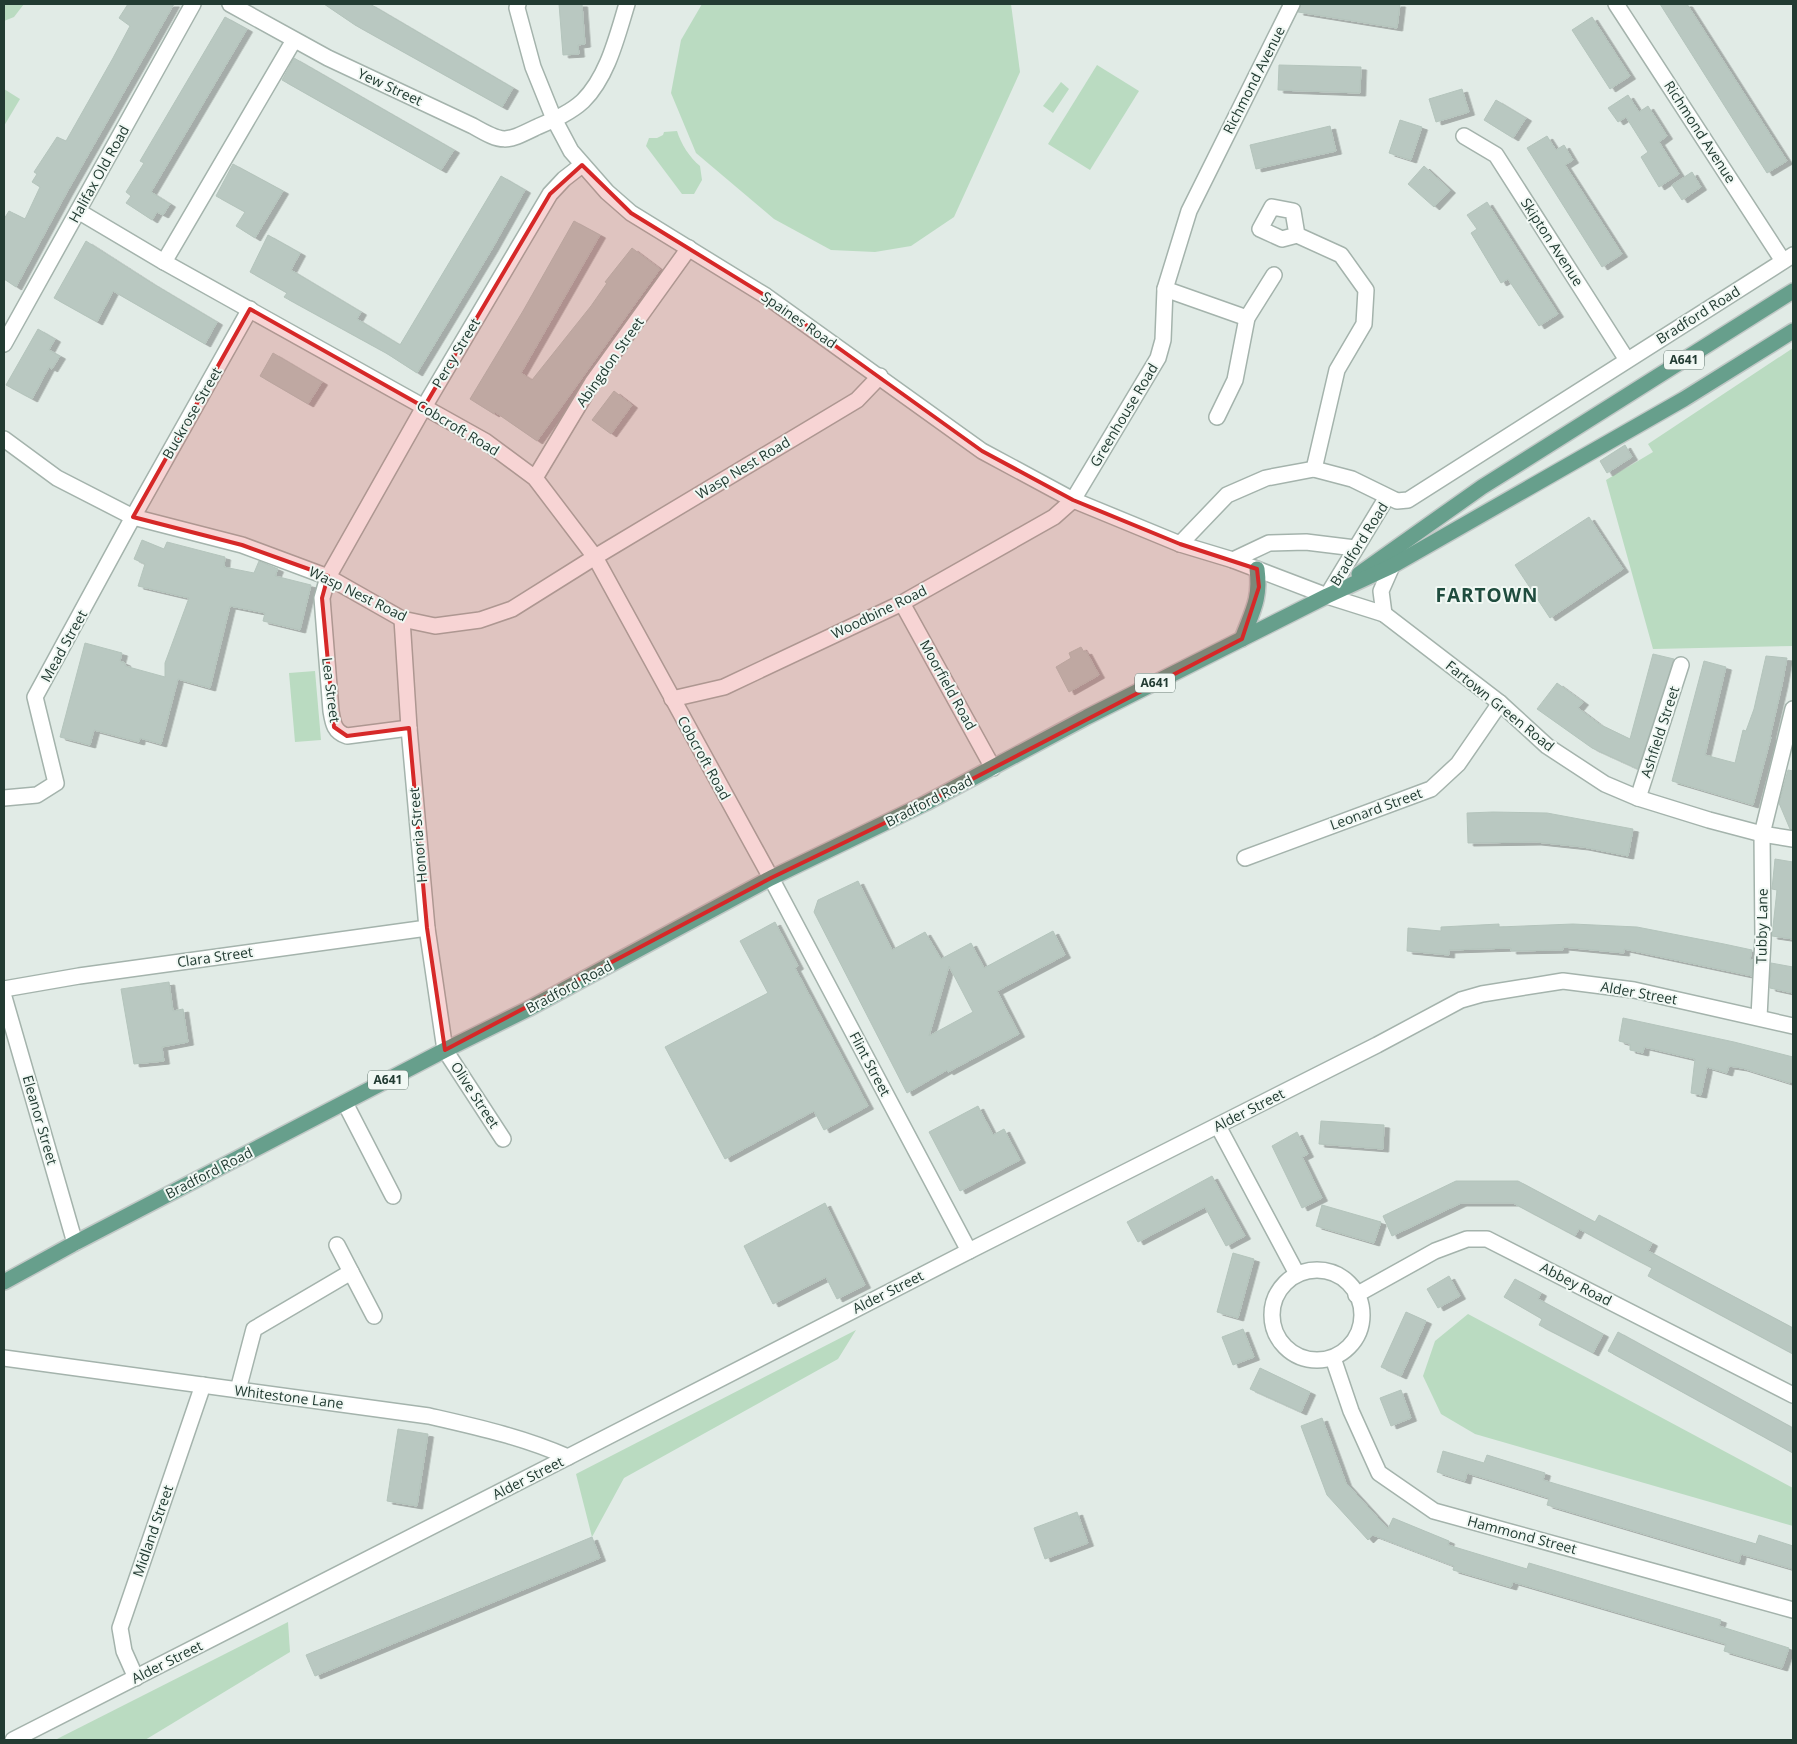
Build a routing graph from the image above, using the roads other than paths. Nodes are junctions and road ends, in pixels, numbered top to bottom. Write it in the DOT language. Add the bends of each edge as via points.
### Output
graph roads {
  1 [pos="193,4"];
  2 [pos="230,4"];
  3 [pos="518,4"];
  4 [pos="627,4"];
  5 [pos="1292,4"];
  6 [pos="1616,4"];
  7 [pos="294,40"];
  8 [pos="554,120"];
  9 [pos="1464,136"];
  10 [pos="1216,156"];
  11 [pos="582,165"];
  12 [pos="78,211"];
  13 [pos="1297,235"];
  14 [pos="689,248"];
  15 [pos="1788,258"];
  16 [pos="164,262"];
  17 [pos="1274,275"];
  18 [pos="1165,290"];
  19 [pos="1793,291"];
  20 [pos="250,309"];
  21 [pos="1247,318"];
  22 [pos="1793,330"];
  23 [pos="4,344"];
  24 [pos="1627,360"];
  25 [pos="880,376"];
  26 [pos="424,408"];
  27 [pos="1217,417"];
  28 [pos="4,439"];
  29 [pos="1314,470"];
  30 [pos="535,478"];
  31 [pos="1387,497"];
  32 [pos="1073,500"];
  33 [pos="133,517"];
  34 [pos="1180,544"];
  35 [pos="1355,548"];
  36 [pos="594,557"];
  37 [pos="1233,560"];
  38 [pos="1392,566"];
  39 [pos="1257,569"];
  40 [pos="328,576"];
  41 [pos="1327,596"];
  42 [pos="902,603"];
  43 [pos="1384,614"];
  44 [pos="402,619"];
  45 [pos="1242,639"];
  46 [pos="1681,665"];
  47 [pos="672,699"];
  48 [pos="1500,703"];
  49 [pos="1793,710"];
  50 [pos="409,728"];
  51 [pos="989,770"];
  52 [pos="4,798"];
  53 [pos="1638,798"];
  54 [pos="1762,834"];
  55 [pos="1793,839"];
  56 [pos="1245,858"];
  57 [pos="771,878"];
  58 [pos="427,928"];
  59 [pos="4,989"];
  60 [pos="4,997"];
  61 [pos="1759,1018"];
  62 [pos="1793,1026"];
  63 [pos="445,1050"];
  64 [pos="345,1103"];
  65 [pos="1218,1126"];
  66 [pos="503,1139"];
  67 [pos="393,1196"];
  68 [pos="75,1243"];
  69 [pos="337,1245"];
  70 [pos="968,1251"];
  71 [pos="351,1272"];
  72 [pos="1297,1274"];
  73 [pos="4,1282"];
  74 [pos="1356,1295"];
  75 [pos="374,1316"];
  76 [pos="4,1358"];
  77 [pos="1333,1358"];
  78 [pos="203,1385"];
  79 [pos="238,1390"];
  80 [pos="1793,1395"];
  81 [pos="568,1457"];
  82 [pos="1793,1610"];
  83 [pos="136,1678"];
  84 [pos="13,1740"];
  1 -- 12 [label="street, Halifax Old Road"];
  2 -- 7 [label="street, Yew Street"];
  3 -- 8 [label="street, Spaines Road" via="533,67"];
  4 -- 8 [label="street, Yew Street" via="600,79 584,100"];
  5 -- 10 [label="street, Richmond Avenue"];
  6 -- 15 [label="street, Richmond Avenue"];
  7 -- 8 [label="street, Yew Street" via="493,138 511,139"];
  7 -- 16 [label="street"];
  8 -- 11 [label="street, Spaines Road"];
  9 -- 24 [label="street, Skipton Avenue" via="1496,155"];
  10 -- 18 [label="street, Greenhouse Road" via="1189,211"];
  11 -- 14 [label="street, Spaines Road" via="631,213"];
  11 -- 26 [label="street, Percy Street" via="550,194"];
  12 -- 16 [label="street, Cobcroft Road"];
  12 -- 23 [label="street, Halifax Old Road"];
  13 -- 29 [label="street" via="1342,255 1366,290 1364,324 1337,370"];
  14 -- 25 [label="street, Spaines Road" via="766,296"];
  14 -- 30 [label="street, Abingdon Street" via="592,383"];
  15 -- 24 [label="street, Bradford Road"];
  16 -- 20 [label="street, Cobcroft Road"];
  17 -- 21 [label="street"];
  18 -- 21 [label="street"];
  18 -- 32 [label="street, Greenhouse Road" via="1163,340 1158,358"];
  19 -- 41 [label="main road, A641" via="1482,487"];
  20 -- 26 [label="street, Cobcroft Road"];
  20 -- 33 [label="street, Buckrose Street"];
  21 -- 27 [label="street" via="1235,380"];
  22 -- 38 [label="main road, A641" via="1684,399"];
  24 -- 31 [label="street, Bradford Road" via="1408,500 1397,501"];
  25 -- 32 [label="street, Spaines Road" via="982,451"];
  25 -- 36 [label="street, Wasp Nest Road" via="857,400"];
  26 -- 30 [label="street, Cobcroft Road" via="485,441"];
  26 -- 40 [label="street, Percy Street"];
  28 -- 33 [label="street, Wasp Nest Road" via="57,478"];
  29 -- 31 [label="street" via="1352,479"];
  29 -- 34 [label="street" via="1266,478 1227,496"];
  30 -- 36 [label="street, Cobcroft Road"];
  31 -- 35 [label="street, Bradford Road"];
  32 -- 34 [label="street, Spaines Road"];
  32 -- 42 [label="street, Woodbine Road" via="1054,517"];
  33 -- 40 [label="street, Wasp Nest Road" via="242,545"];
  33 -- 52 [label="street, Mead Street" via="35,697 56,783 37,794"];
  34 -- 37 [label="street, Spaines Road"];
  35 -- 37 [label="street" via="1306,542 1269,543"];
  35 -- 41 [label="street, Bradford Road"];
  36 -- 44 [label="street, Wasp Nest Road" via="512,610 480,620 435,626"];
  36 -- 47 [label="street, Cobcroft Road"];
  37 -- 39 [label="street, Spaines Road"];
  38 -- 41 [label="main road, A641"];
  38 -- 43 [label="street" via="1380,591"];
  39 -- 41 [label="street, Spaines Road"];
  39 -- 45 [label="main road" via="1257,600"];
  40 -- 44 [label="street, Wasp Nest Road"];
  40 -- 50 [label="street, Lea Street" via="322,598 334,726 347,736"];
  41 -- 43 [label="street, Fartown Green Road"];
  41 -- 45 [label="main road, Bradford Road / A641"];
  42 -- 47 [label="street, Woodbine Road" via="724,687"];
  42 -- 51 [label="street, Moorfield Road"];
  43 -- 48 [label="street, Fartown Green Road"];
  44 -- 50 [label="street, Honoria Street"];
  45 -- 51 [label="main road, Bradford Road / A641"];
  46 -- 53 [label="street, Ashfield Street"];
  47 -- 57 [label="street, Cobcroft Road"];
  48 -- 53 [label="street, Fartown Green Road" via="1547,746 1605,784"];
  48 -- 56 [label="street, Leonard Street" via="1458,764 1431,790"];
  49 -- 54 [label="street, Tubby Lane"];
  50 -- 58 [label="street, Honoria Street"];
  51 -- 57 [label="main road, Bradford Road / A641"];
  53 -- 54 [label="street, Fartown Green Road"];
  54 -- 55 [label="street, Fartown Green Road"];
  54 -- 61 [label="street, Tubby Lane" via="1763,939"];
  57 -- 63 [label="main road, Bradford Road / A641"];
  57 -- 70 [label="street, Flint Street"];
  58 -- 59 [label="street, Clara Street"];
  58 -- 63 [label="street, Honoria Street"];
  60 -- 68 [label="street, Eleanor Street"];
  61 -- 62 [label="street, Alder Street"];
  61 -- 65 [label="street, Alder Street" via="1634,990 1563,981 1482,994 1461,1000"];
  63 -- 64 [label="main road, Bradford Road / A641"];
  63 -- 66 [label="street, Olive Street"];
  64 -- 67 [label="street"];
  64 -- 68 [label="main road, Bradford Road / A641"];
  65 -- 70 [label="street, Alder Street"];
  65 -- 72 [label="street"];
  68 -- 73 [label="main road, Bradford Road / A641"];
  69 -- 71 [label="street"];
  70 -- 81 [label="street, Alder Street"];
  71 -- 75 [label="street"];
  71 -- 79 [label="street" via="254,1329"];
  72 -- 74 [label="street" via="1326,1270 1340,1276"];
  72 -- 77 [label="street" via="1284,1283 1275,1297 1272,1320 1277,1336 1286,1348 1302,1357"];
  74 -- 77 [label="street" via="1361,1322 1356,1337"];
  74 -- 80 [label="street, Abbey Road" via="1435,1251 1467,1238 1487,1238"];
  76 -- 78 [label="street, Whitestone Lane"];
  77 -- 82 [label="street, Hammond Street" via="1351,1411 1379,1473 1434,1511"];
  78 -- 79 [label="street, Whitestone Lane"];
  78 -- 83 [label="street, Midland Street" via="120,1628 124,1651"];
  79 -- 81 [label="street, Whitestone Lane" via="429,1416 493,1430"];
  81 -- 83 [label="street, Alder Street"];
  83 -- 84 [label="street, Alder Street"];
}
